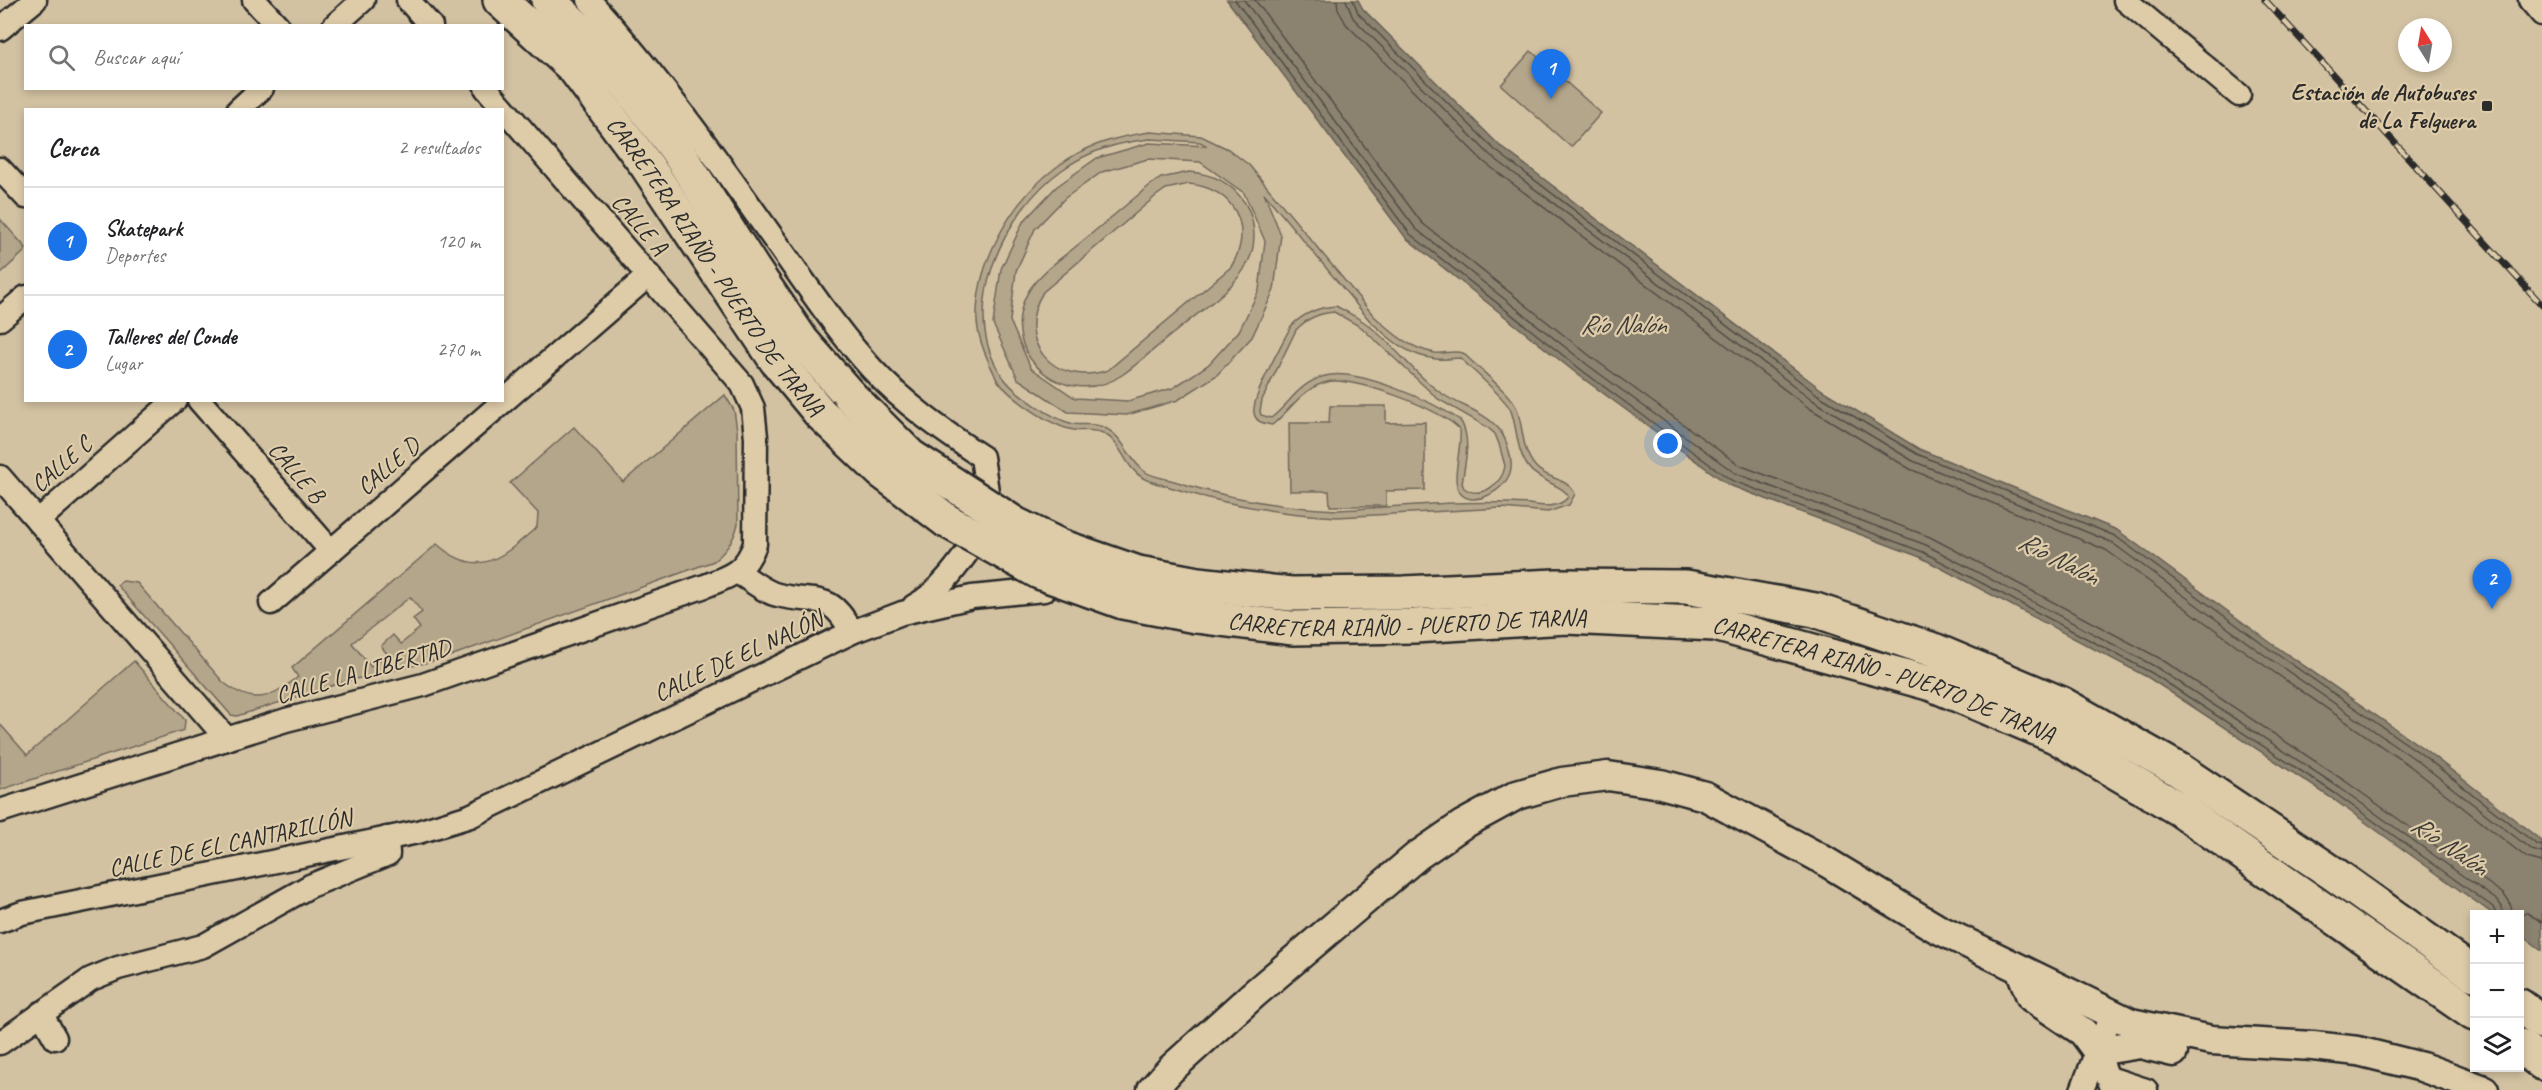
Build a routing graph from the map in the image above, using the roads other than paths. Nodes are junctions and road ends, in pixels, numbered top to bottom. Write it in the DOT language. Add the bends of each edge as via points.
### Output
graph roads {
  1 [pos="35,0"];
  2 [pos="255,0"];
  3 [pos="363,0"];
  4 [pos="408,0"];
  5 [pos="500,0"];
  6 [pos="548,0"];
  7 [pos="590,0"];
  8 [pos="2125,0"];
  9 [pos="2530,0"];
  10 [pos="2542,14"];
  11 [pos="276,24"];
  12 [pos="336,24"];
  13 [pos="429,24"];
  14 [pos="0,29"];
  15 [pos="260,90"];
  16 [pos="487,90"];
  17 [pos="2239,95"];
  18 [pos="240,108"];
  19 [pos="500,108"];
  20 [pos="505,115"];
  21 [pos="0,169"];
  22 [pos="24,195"];
  23 [pos="649,275"];
  24 [pos="24,299"];
  25 [pos="0,319"];
  26 [pos="504,401"];
  27 [pos="173,402"];
  28 [pos="201,402"];
  29 [pos="503,402"];
  30 [pos="0,477"];
  31 [pos="38,521"];
  32 [pos="331,551"];
  33 [pos="737,572"];
  34 [pos="1044,590"];
  35 [pos="271,603"];
  36 [pos="902,613"];
  37 [pos="852,632"];
  38 [pos="227,739"];
  39 [pos="0,811"];
  40 [pos="470,816"];
  41 [pos="387,838"];
  42 [pos="0,921"];
  43 [pos="2470,970"];
  44 [pos="2021,971"];
  45 [pos="2524,1009"];
  46 [pos="2470,1011"];
  47 [pos="41,1013"];
  48 [pos="2111,1015"];
  49 [pos="2542,1022"];
  50 [pos="55,1038"];
  51 [pos="0,1042"];
  52 [pos="2257,1043"];
  53 [pos="2524,1049"];
  54 [pos="2097,1051"];
  55 [pos="2542,1062"];
  56 [pos="2111,1084"];
  57 [pos="1152,1090"];
  58 [pos="2082,1090"];
  59 [pos="2146,1090"];
  60 [pos="2484,1090"];
  1 -- 14 [label="street"];
  2 -- 11 [label="street"];
  3 -- 12 [label="street"];
  4 -- 13 [label="street"];
  5 -- 46 [label="highway, CARRETERA RIAÑO - PUERTO DE TARNA, bridge" via="574,68 647,166 776,360 820,413 881,471 947,521 1029,567 1123,602 1292,628 1567,617 1715,624 1932,684 2055,736 2179,808"];
  6 -- 43 [label="highway, CARRETERA RIAÑO - PUERTO DE TARNA, bridge" via="607,58 676,149 802,341 850,396 910,456 1015,524 1060,546 1138,573 1291,594 1556,586 1686,587 1815,610 1936,651 2062,704 2179,770"];
  7 -- 36 [label="street" via="700,135 872,370 936,426 982,457 991,519 940,586 925,601"];
  8 -- 17 [label="street"];
  9 -- 10 [label="street"];
  15 -- 18 [label="street"];
  16 -- 19 [label="street, CALLE A"];
  20 -- 23 [label="street, CALLE A"];
  21 -- 22 [label="street"];
  23 -- 26 [label="street, CALLE D"];
  23 -- 33 [label="street, CALLE A" via="742,384 753,408 755,544 749,560"];
  24 -- 25 [label="street"];
  27 -- 31 [label="street, CALLE C"];
  28 -- 32 [label="street, CALLE B"];
  29 -- 32 [label="street, CALLE D"];
  30 -- 31 [label="street"];
  31 -- 38 [label="street"];
  32 -- 35 [label="street, CALLE D"];
  33 -- 37 [label="street" via="776,595 822,601 838,609"];
  33 -- 38 [label="street, CALLE LA LIBERTAD" via="661,603 423,686"];
  34 -- 36 [label="street, CALLE DE EL NALÓN" via="972,597"];
  36 -- 37 [label="street, CALLE DE EL NALÓN"];
  37 -- 40 [label="street, CALLE DE EL NALÓN"];
  38 -- 39 [label="street, CALLE LA LIBERTAD"];
  40 -- 41 [label="street, CALLE DE EL CANTARILLÓN"];
  41 -- 42 [label="street, CALLE DE EL CANTARILLÓN" via="22,913"];
  41 -- 47 [label="street" via="388,854 310,886 203,946 91,979"];
  44 -- 48 [label="main road"];
  44 -- 54 [label="main road" via="2031,997 2083,1032"];
  44 -- 57 [label="main road" via="1936,928 1818,857 1705,796 1608,776 1562,782 1517,795 1462,825 1417,856 1254,994"];
  45 -- 49 [label="highway"];
  47 -- 50 [label="street"];
  47 -- 51 [label="street"];
  48 -- 52 [label="main road" via="2211,1040"];
  48 -- 54 [label="street"];
  52 -- 54 [label="main road" via="2234,1056 2190,1056 2140,1044"];
  52 -- 60 [label="main road" via="2358,1051 2422,1067"];
  53 -- 55 [label="highway"];
  54 -- 56 [label="street"];
  54 -- 58 [label="street"];
  56 -- 59 [label="street"];
}
